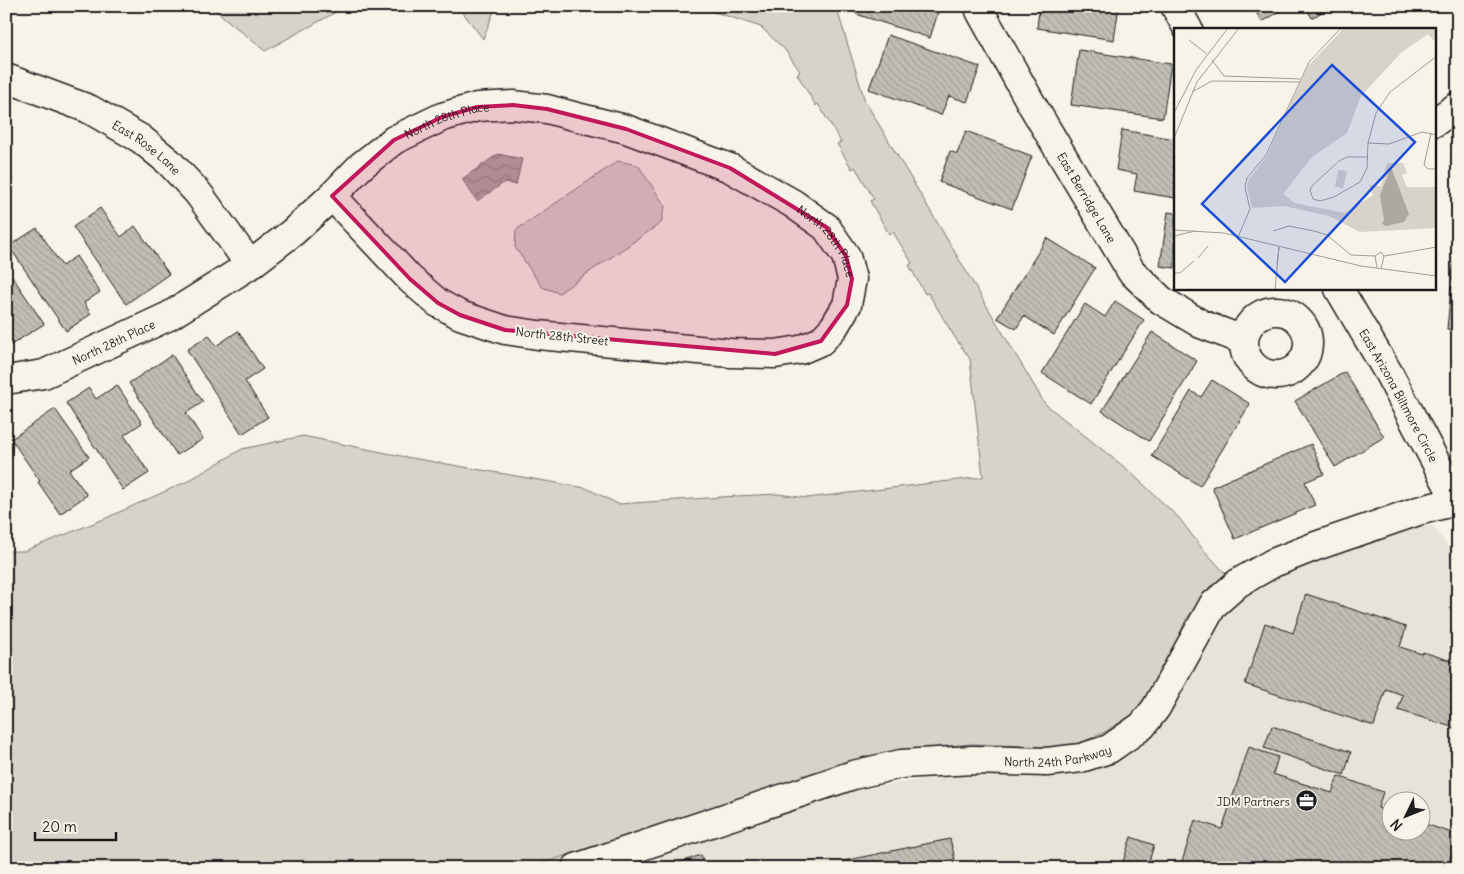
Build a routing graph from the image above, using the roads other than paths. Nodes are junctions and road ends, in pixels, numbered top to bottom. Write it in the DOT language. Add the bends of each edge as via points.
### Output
graph roads {
  1 [pos="980,6"];
  2 [pos="1175,6"];
  3 [pos="1187,28"];
  4 [pos="6,78"];
  5 [pos="1458,106"];
  6 [pos="1436,121"];
  7 [pos="332,196"];
  8 [pos="250,265"];
  9 [pos="1340,290"];
  10 [pos="834,327"];
  11 [pos="1243,340"];
  12 [pos="6,380"];
  13 [pos="1457,502"];
  14 [pos="576,868"];
  1 -- 11 [label="street, East Berridge Lane" via="1031,103 1131,271 1161,300 1201,324"];
  2 -- 3 [label="street"];
  4 -- 8 [label="street, East Rose Lane" via="90,109 141,140 169,162 198,192"];
  5 -- 6 [label="street"];
  7 -- 8 [label="street, North 28th Place" via="294,232"];
  7 -- 10 [label="street, North 28th Street" via="410,279 438,303 460,315 505,330 731,353 775,354 800,350 820,341"];
  7 -- 10 [label="street, North 28th Place" via="361,166 394,140 442,117 476,108 513,105 626,129 730,168 826,227 846,256 852,279 846,305"];
  8 -- 12 [label="street, North 28th Place" via="169,316 44,374"];
  9 -- 13 [label="street, East Arizona Biltmore Circle" via="1389,374"];
  13 -- 14 [label="street, North 24th Parkway" via="1418,511 1307,550 1273,563 1238,583 1213,605 1156,708 1142,726 1109,749 1081,758 1047,762 973,760 900,764 853,775"];
}
